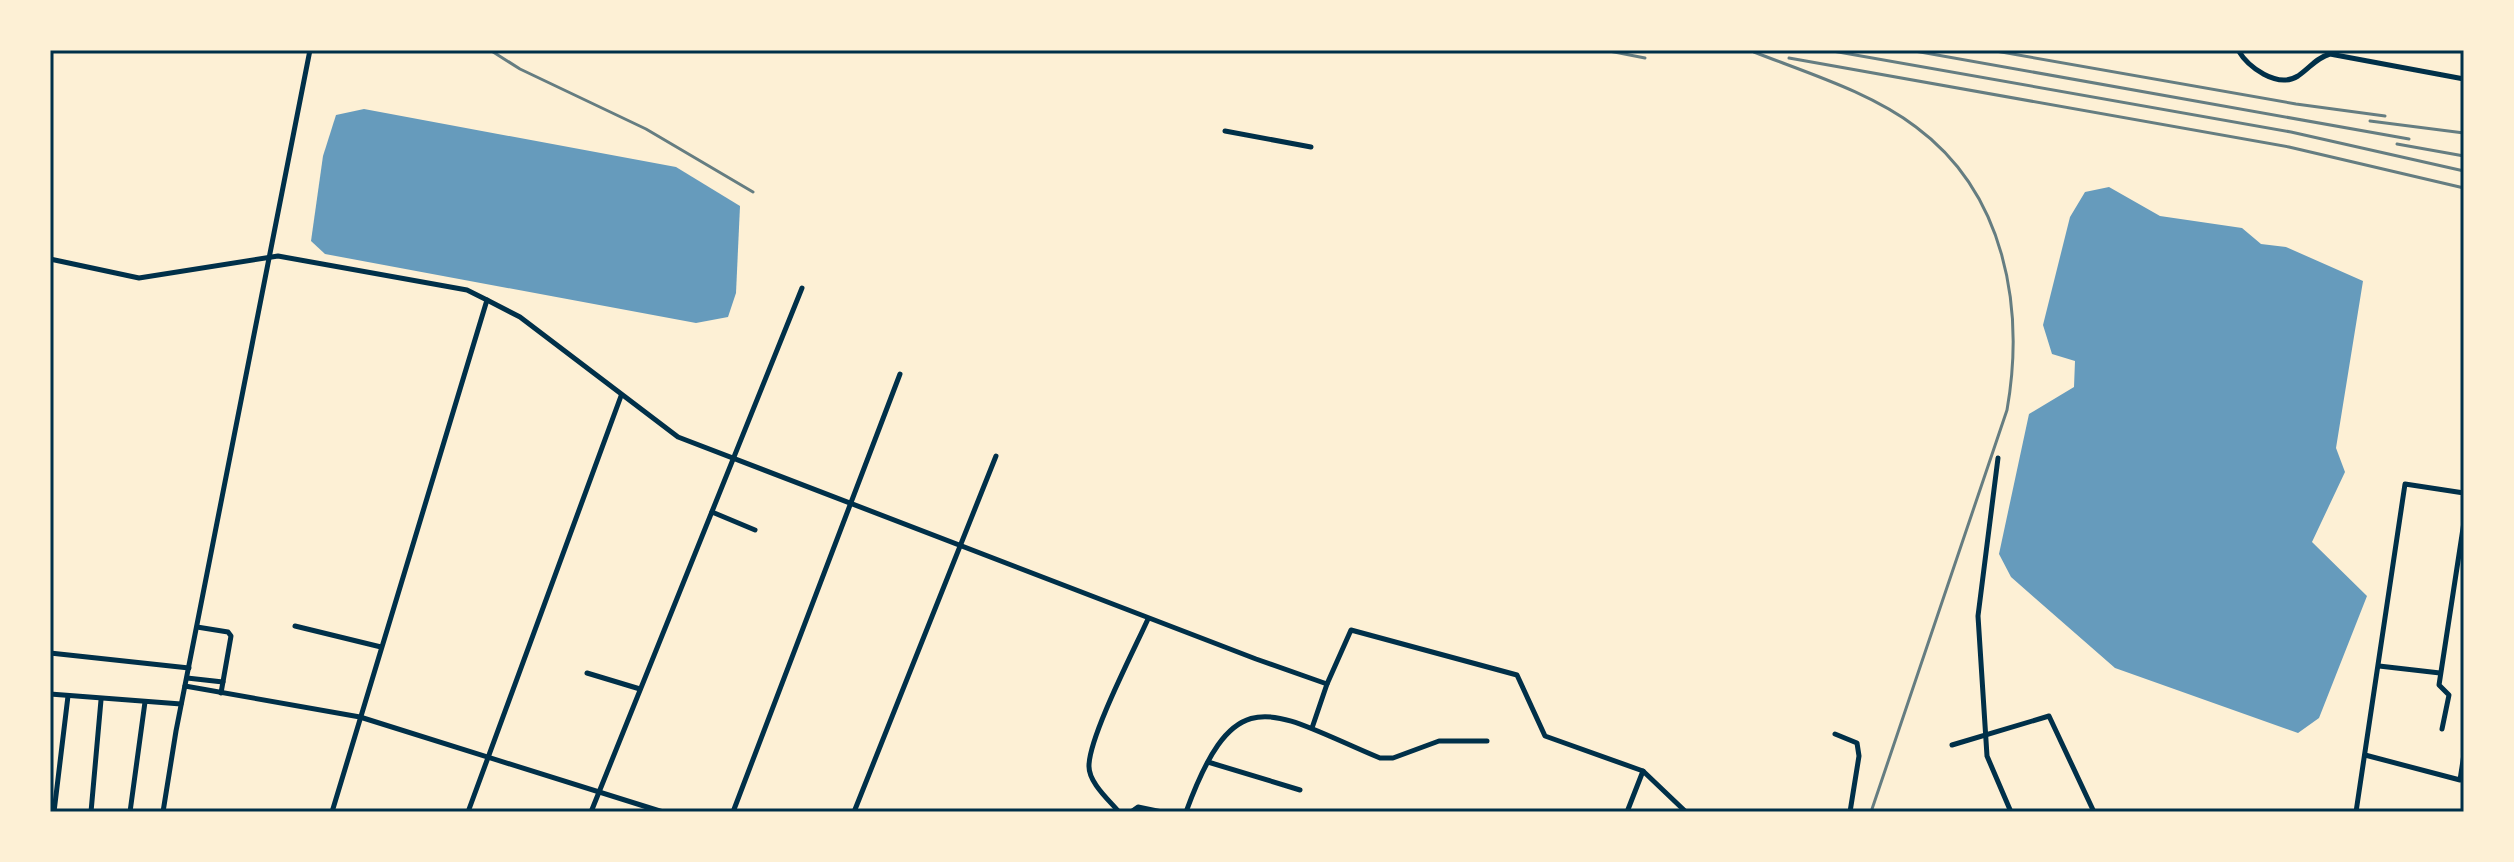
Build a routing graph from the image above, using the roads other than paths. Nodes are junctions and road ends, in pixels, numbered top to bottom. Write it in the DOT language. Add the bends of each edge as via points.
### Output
graph roads {
  1 [pos="310,50"];
  2 [pos="2238,50"];
  3 [pos="2464,79"];
  4 [pos="1225,131"];
  5 [pos="1311,147"];
  6 [pos="270,257"];
  7 [pos="50,259"];
  8 [pos="802,288"];
  9 [pos="487,300"];
  10 [pos="900,374"];
  11 [pos="621,396"];
  12 [pos="996,456"];
  13 [pos="1998,458"];
  14 [pos="735,459"];
  15 [pos="2464,493"];
  16 [pos="851,504"];
  17 [pos="712,512"];
  18 [pos="2464,522"];
  19 [pos="755,530"];
  20 [pos="2463,539"];
  21 [pos="960,546"];
  22 [pos="1148,619"];
  23 [pos="295,626"];
  24 [pos="197,627"];
  25 [pos="381,647"];
  26 [pos="50,653"];
  27 [pos="2379,666"];
  28 [pos="189,668"];
  29 [pos="587,673"];
  30 [pos="2440,673"];
  31 [pos="187,678"];
  32 [pos="223,682"];
  33 [pos="1327,684"];
  34 [pos="185,686"];
  35 [pos="640,689"];
  36 [pos="221,693"];
  37 [pos="50,694"];
  38 [pos="68,696"];
  39 [pos="101,700"];
  40 [pos="145,702"];
  41 [pos="181,704"];
  42 [pos="360,717"];
  43 [pos="1312,728"];
  44 [pos="2442,729"];
  45 [pos="1835,734"];
  46 [pos="1985,737"];
  47 [pos="1487,741"];
  48 [pos="1952,745"];
  49 [pos="2464,754"];
  50 [pos="2365,755"];
  51 [pos="488,759"];
  52 [pos="1208,762"];
  53 [pos="1643,771"];
  54 [pos="1300,790"];
  55 [pos="598,792"];
  56 [pos="54,812"];
  57 [pos="91,812"];
  58 [pos="130,812"];
  59 [pos="163,812"];
  60 [pos="332,812"];
  61 [pos="468,812"];
  62 [pos="591,812"];
  63 [pos="663,812"];
  64 [pos="733,812"];
  65 [pos="854,812"];
  66 [pos="1119,812"];
  67 [pos="1131,812"];
  68 [pos="1162,812"];
  69 [pos="1186,812"];
  70 [pos="1627,812"];
  71 [pos="1686,812"];
  72 [pos="1850,812"];
  73 [pos="2011,812"];
  74 [pos="2094,812"];
  75 [pos="2356,812"];
  1 -- 6 [label="street"];
  2 -- 3 [label="street" via="2267,76 2292,78 2330,54"];
  4 -- 5 [label="street"];
  6 -- 7 [label="street" via="139,278"];
  6 -- 9 [label="street" via="467,290"];
  6 -- 24 [label="street"];
  8 -- 14 [label="street"];
  9 -- 11 [label="street" via="520,317"];
  9 -- 25 [label="street"];
  10 -- 16 [label="street"];
  11 -- 14 [label="street" via="678,437"];
  11 -- 51 [label="street"];
  12 -- 21 [label="street"];
  13 -- 46 [label="street" via="1978,616"];
  14 -- 16 [label="street"];
  14 -- 17 [label="street"];
  15 -- 27 [label="street" via="2405,484"];
  16 -- 21 [label="street"];
  16 -- 64 [label="street"];
  17 -- 19 [label="street"];
  17 -- 35 [label="street"];
  18 -- 20 [label="street"];
  20 -- 30 [label="street"];
  21 -- 22 [label="street"];
  21 -- 65 [label="street"];
  22 -- 33 [label="street"];
  22 -- 66 [label="street" via="1088,766"];
  23 -- 25 [label="street"];
  24 -- 28 [label="street"];
  24 -- 32 [label="street" via="231,636"];
  25 -- 42 [label="street"];
  26 -- 28 [label="street"];
  27 -- 30 [label="street"];
  27 -- 50 [label="street"];
  28 -- 31 [label="street"];
  29 -- 35 [label="street"];
  30 -- 44 [label="street" via="2439,685 2449,695"];
  31 -- 32 [label="street"];
  31 -- 34 [label="street"];
  32 -- 36 [label="street"];
  33 -- 43 [label="street"];
  33 -- 53 [label="street" via="1351,630 1517,675 1545,736"];
  34 -- 36 [label="street"];
  34 -- 41 [label="street"];
  35 -- 55 [label="street"];
  36 -- 42 [label="street"];
  37 -- 38 [label="street"];
  38 -- 39 [label="street"];
  38 -- 56 [label="street"];
  39 -- 40 [label="street"];
  39 -- 57 [label="street"];
  40 -- 41 [label="street"];
  40 -- 58 [label="street"];
  41 -- 59 [label="street"];
  42 -- 51 [label="street"];
  42 -- 60 [label="street"];
  43 -- 47 [label="street" via="1380,758 1439,741"];
  43 -- 52 [label="street" via="1259,714 1232,726"];
  45 -- 72 [label="street" via="1857,743"];
  46 -- 48 [label="street"];
  46 -- 73 [label="street" via="1987,756"];
  46 -- 74 [label="street" via="2049,716"];
  49 -- 50 [label="street" via="2460,780"];
  50 -- 75 [label="street"];
  51 -- 55 [label="street"];
  51 -- 61 [label="street"];
  52 -- 54 [label="street"];
  52 -- 69 [label="street"];
  53 -- 70 [label="street"];
  53 -- 71 [label="street"];
  55 -- 62 [label="street"];
  55 -- 63 [label="street"];
  67 -- 68 [label="street" via="1138,807"];
}
